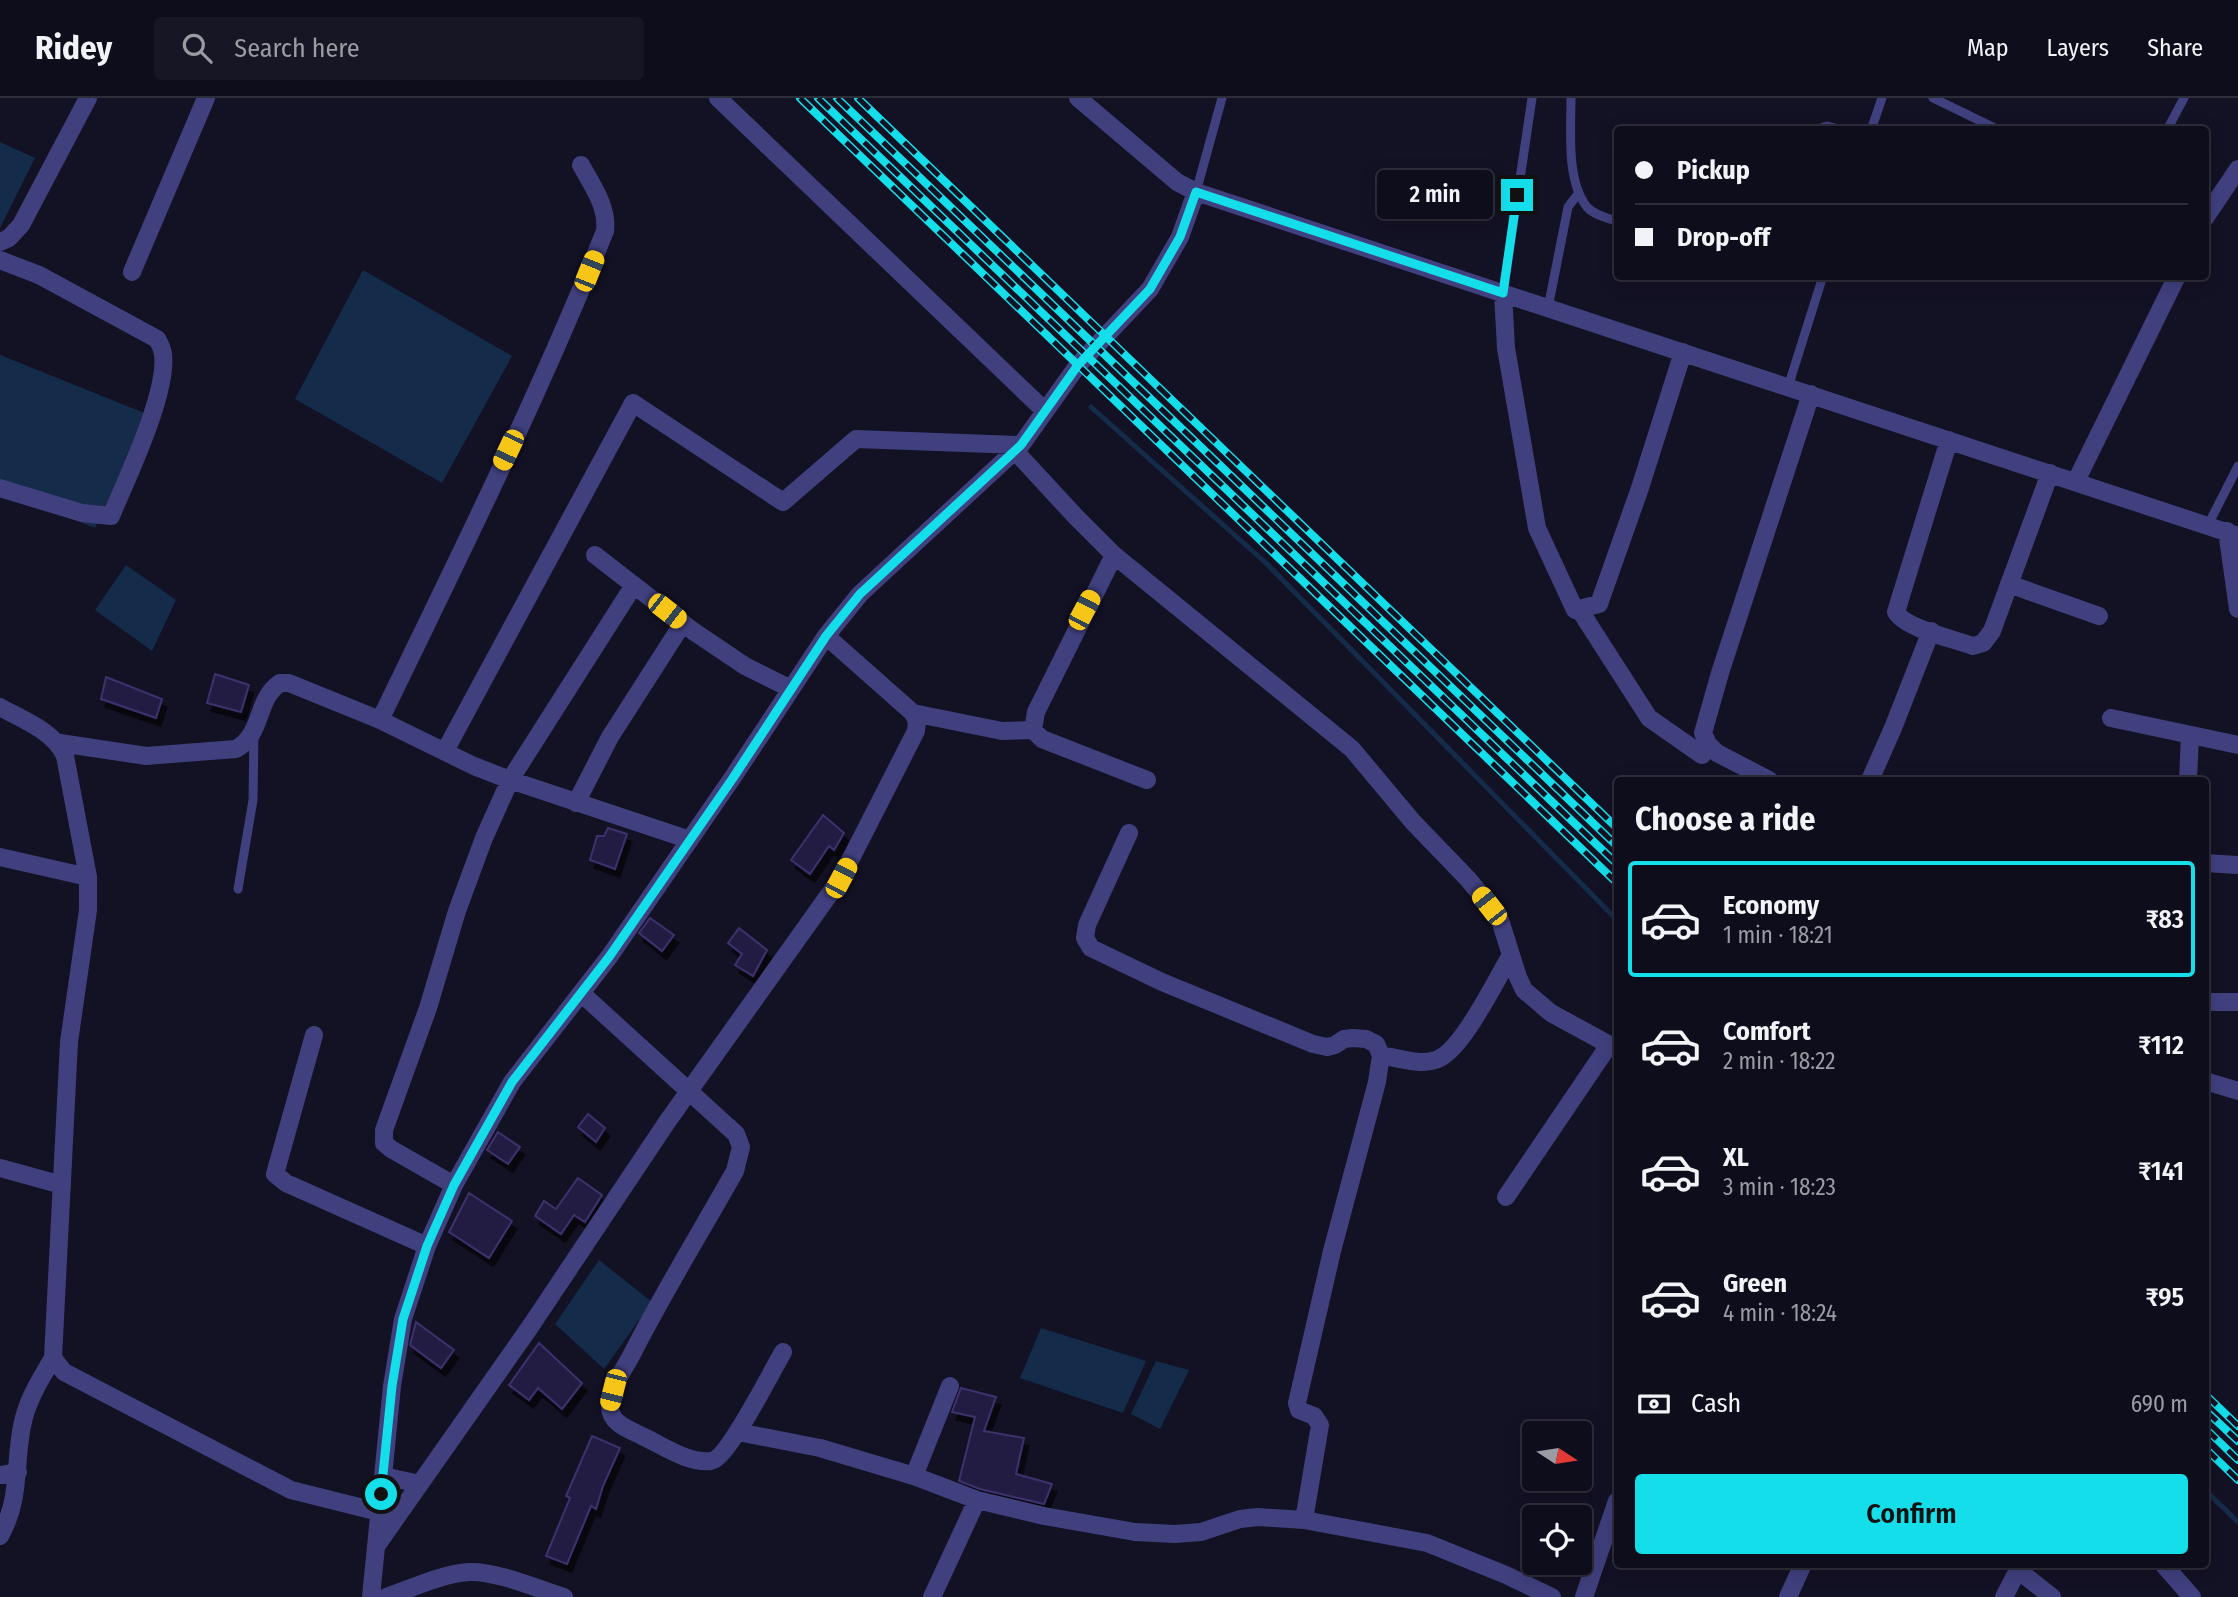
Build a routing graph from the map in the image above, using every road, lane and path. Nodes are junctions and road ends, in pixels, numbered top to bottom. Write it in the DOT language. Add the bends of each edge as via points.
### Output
graph roads {
  1 [pos="88,98"];
  2 [pos="206,98"];
  3 [pos="718,98"];
  4 [pos="1078,98"];
  5 [pos="1222,98"];
  6 [pos="1532,98"];
  7 [pos="1571,98"];
  8 [pos="1882,98"];
  9 [pos="1933,98"];
  10 [pos="2184,98"];
  11 [pos="1872,126"];
  12 [pos="1991,126"];
  13 [pos="2168,126"];
  14 [pos="581,165"];
  15 [pos="2238,169"];
  16 [pos="1196,192"];
  17 [pos="1578,194"];
  18 [pos="2209,212"];
  19 [pos="1614,220"];
  20 [pos="0,242"];
  21 [pos="0,260"];
  22 [pos="131,272"];
  23 [pos="1822,280"];
  24 [pos="2175,280"];
  25 [pos="1503,293"];
  26 [pos="1548,308"];
  27 [pos="1683,352"];
  28 [pos="1788,387"];
  29 [pos="1811,394"];
  30 [pos="1045,411"];
  31 [pos="1949,440"];
  32 [pos="1018,448"];
  33 [pos="2238,466"];
  34 [pos="2050,473"];
  35 [pos="2076,481"];
  36 [pos="0,488"];
  37 [pos="2208,525"];
  38 [pos="2232,533"];
  39 [pos="595,555"];
  40 [pos="1114,555"];
  41 [pos="2009,584"];
  42 [pos="634,586"];
  43 [pos="1579,609"];
  44 [pos="2238,609"];
  45 [pos="2099,615"];
  46 [pos="683,623"];
  47 [pos="1931,631"];
  48 [pos="826,636"];
  49 [pos="791,689"];
  50 [pos="0,707"];
  51 [pos="913,713"];
  52 [pos="2110,718"];
  53 [pos="380,720"];
  54 [pos="1033,730"];
  55 [pos="254,731"];
  56 [pos="2190,735"];
  57 [pos="60,743"];
  58 [pos="2238,745"];
  59 [pos="444,751"];
  60 [pos="1702,755"];
  61 [pos="1763,777"];
  62 [pos="1871,777"];
  63 [pos="2188,777"];
  64 [pos="510,780"];
  65 [pos="1147,780"];
  66 [pos="576,803"];
  67 [pos="1129,833"];
  68 [pos="690,840"];
  69 [pos="0,857"];
  70 [pos="2209,863"];
  71 [pos="2238,864"];
  72 [pos="88,877"];
  73 [pos="238,888"];
  74 [pos="1511,955"];
  75 [pos="582,993"];
  76 [pos="2209,1002"];
  77 [pos="2238,1002"];
  78 [pos="314,1035"];
  79 [pos="1613,1047"];
  80 [pos="1381,1055"];
  81 [pos="2209,1083"];
  82 [pos="690,1091"];
  83 [pos="2238,1091"];
  84 [pos="0,1168"];
  85 [pos="62,1185"];
  86 [pos="454,1185"];
  87 [pos="1506,1197"];
  88 [pos="427,1246"];
  89 [pos="783,1352"];
  90 [pos="53,1358"];
  91 [pos="950,1386"];
  92 [pos="738,1432"];
  93 [pos="9,1474"];
  94 [pos="383,1476"];
  95 [pos="914,1476"];
  96 [pos="420,1484"];
  97 [pos="976,1500"];
  98 [pos="1614,1510"];
  99 [pos="379,1512"];
  100 [pos="1304,1520"];
  101 [pos="0,1536"];
  102 [pos="375,1549"];
  103 [pos="1801,1568"];
  104 [pos="2019,1568"];
  105 [pos="2021,1568"];
  106 [pos="2167,1568"];
  107 [pos="370,1597"];
  108 [pos="386,1597"];
  109 [pos="564,1597"];
  110 [pos="932,1597"];
  111 [pos="1552,1597"];
  112 [pos="1584,1597"];
  113 [pos="1788,1597"];
  114 [pos="2004,1597"];
  115 [pos="2052,1597"];
  116 [pos="2192,1597"];
  1 -- 20 [label="street" via="21,225"];
  2 -- 22 [label="street"];
  3 -- 30 [label="street"];
  4 -- 16 [label="street"];
  5 -- 16 [label="lane"];
  6 -- 25 [label="lane"];
  7 -- 17 [label="lane" via="1572,160"];
  8 -- 11 [label="lane"];
  9 -- 12 [label="lane"];
  10 -- 13 [label="lane"];
  14 -- 53 [label="street" via="604,210 605,231 573,310"];
  15 -- 18 [label="street"];
  16 -- 25 [label="street"];
  16 -- 30 [label="street" via="1180,237 1150,289 1078,365"];
  17 -- 19 [label="lane" via="1589,209"];
  17 -- 26 [label="lane" via="1568,207"];
  21 -- 36 [label="street" via="39,275 157,339 163,350 156,404 111,516 82,513"];
  23 -- 28 [label="lane"];
  24 -- 35 [label="street"];
  25 -- 26 [label="street"];
  25 -- 43 [label="street" via="1506,348 1537,528"];
  26 -- 27 [label="street"];
  27 -- 28 [label="street"];
  27 -- 43 [label="street" via="1599,604"];
  28 -- 29 [label="street"];
  29 -- 31 [label="street"];
  29 -- 61 [label="street" via="1703,733 1717,753"];
  30 -- 32 [label="street"];
  31 -- 34 [label="street"];
  31 -- 47 [label="street" via="1896,612 1900,620"];
  32 -- 40 [label="street"];
  32 -- 48 [label="street" via="860,594"];
  32 -- 59 [label="street" via="856,439 783,502 633,403"];
  33 -- 37 [label="lane"];
  34 -- 35 [label="street"];
  34 -- 41 [label="street"];
  35 -- 37 [label="street"];
  37 -- 38 [label="street"];
  38 -- 44 [label="street"];
  39 -- 42 [label="street"];
  40 -- 54 [label="street" via="1035,712"];
  40 -- 74 [label="street" via="1352,749 1499,917"];
  41 -- 45 [label="street"];
  41 -- 47 [label="street" via="1983,643 1973,646"];
  42 -- 46 [label="street"];
  42 -- 64 [label="street"];
  43 -- 60 [label="street" via="1649,718"];
  46 -- 49 [label="street" via="746,666"];
  46 -- 66 [label="street" via="610,737"];
  47 -- 62 [label="street"];
  48 -- 49 [label="street"];
  48 -- 51 [label="street"];
  49 -- 68 [label="street"];
  50 -- 57 [label="street"];
  51 -- 54 [label="street" via="1002,731"];
  51 -- 82 [label="street" via="916,731 841,878"];
  52 -- 56 [label="street"];
  53 -- 55 [label="street" via="280,683 267,696"];
  53 -- 59 [label="street"];
  54 -- 65 [label="street" via="1042,738"];
  55 -- 57 [label="street" via="236,749 146,756"];
  55 -- 73 [label="lane" via="253,800"];
  56 -- 58 [label="street"];
  56 -- 63 [label="street"];
  57 -- 72 [label="street"];
  59 -- 64 [label="street"];
  64 -- 66 [label="street"];
  64 -- 86 [label="street" via="457,911 384,1130 384,1143 390,1149"];
  66 -- 68 [label="street"];
  67 -- 80 [label="street" via="1087,925 1085,938 1091,948 1312,1044 1327,1047 1343,1039 1366,1039 1376,1044"];
  68 -- 75 [label="street"];
  69 -- 72 [label="street"];
  70 -- 71 [label="street"];
  72 -- 85 [label="street" via="88,910 69,1042"];
  74 -- 79 [label="street" via="1524,990 1551,1013"];
  74 -- 80 [label="street" via="1457,1044 1439,1059"];
  75 -- 82 [label="street"];
  75 -- 86 [label="street" via="512,1082"];
  76 -- 77 [label="street"];
  78 -- 88 [label="street" via="275,1174"];
  79 -- 87 [label="street"];
  80 -- 100 [label="street" via="1297,1403 1299,1410 1314,1416 1320,1425"];
  81 -- 83 [label="street"];
  82 -- 92 [label="street" via="736,1134 739,1157 641,1336 609,1406 613,1419 624,1427 696,1461 713,1461"];
  82 -- 96 [label="street"];
  84 -- 85 [label="street"];
  85 -- 90 [label="street"];
  86 -- 88 [label="street"];
  88 -- 94 [label="street" via="403,1319"];
  89 -- 92 [label="street"];
  90 -- 93 [label="street" via="26,1406"];
  90 -- 99 [label="street" via="64,1372 291,1490"];
  91 -- 95 [label="street"];
  92 -- 95 [label="street" via="820,1448"];
  93 -- 101 [label="street" via="11,1516"];
  94 -- 96 [label="street"];
  94 -- 99 [label="street"];
  95 -- 97 [label="street"];
  96 -- 102 [label="street"];
  97 -- 100 [label="street" via="1135,1532 1201,1532 1258,1517"];
  97 -- 110 [label="street"];
  98 -- 112 [label="street"];
  99 -- 102 [label="street"];
  100 -- 111 [label="street" via="1427,1543"];
  102 -- 107 [label="street"];
  103 -- 113 [label="street"];
  104 -- 114 [label="street"];
  105 -- 115 [label="street"];
  106 -- 116 [label="street"];
  108 -- 109 [label="street" via="471,1572"];
}
